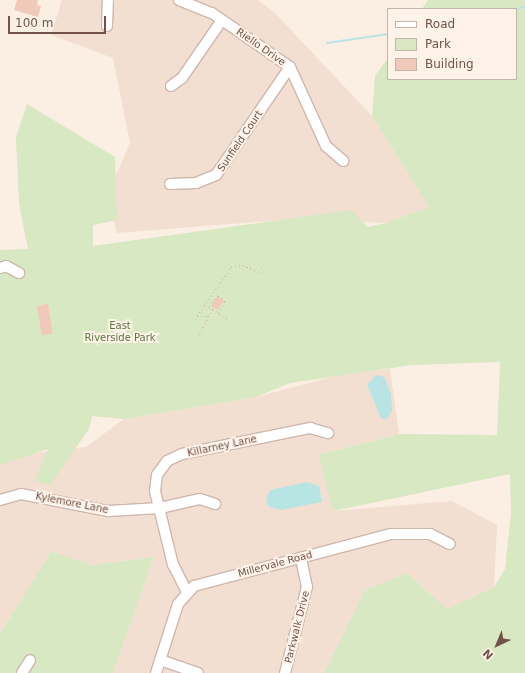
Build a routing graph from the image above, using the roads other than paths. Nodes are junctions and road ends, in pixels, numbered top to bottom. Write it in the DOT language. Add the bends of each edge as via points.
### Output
graph roads {
  1 [pos="108,0"];
  2 [pos="178,0"];
  3 [pos="222,20"];
  4 [pos="107,26"];
  5 [pos="290,67"];
  6 [pos="171,86"];
  7 [pos="343,161"];
  8 [pos="170,184"];
  9 [pos="0,268"];
  10 [pos="19,273"];
  11 [pos="328,433"];
  12 [pos="0,500"];
  13 [pos="215,504"];
  14 [pos="160,508"];
  15 [pos="450,544"];
  16 [pos="301,558"];
  17 [pos="187,592"];
  18 [pos="30,660"];
  19 [pos="160,660"];
  20 [pos="22,673"];
  21 [pos="156,673"];
  22 [pos="198,673"];
  23 [pos="285,673"];
  1 -- 4 [label="street"];
  2 -- 3 [label="street, Riello Drive"];
  3 -- 5 [label="street, Riello Drive"];
  3 -- 6 [label="street" via="182,78"];
  5 -- 7 [label="street, Riello Drive" via="326,146"];
  5 -- 8 [label="street, Sunfield Court" via="216,175 196,183"];
  9 -- 10 [label="street" via="6,266"];
  11 -- 14 [label="street, Killarney Lane" via="310,428 175,457 157,475 155,491"];
  12 -- 14 [label="street, Kylemore Lane" via="21,494 108,511"];
  13 -- 14 [label="street, Kylemore Lane" via="200,499"];
  14 -- 17 [label="street, Killarney Lane" via="173,565"];
  15 -- 16 [label="street, Millervale Road" via="430,534 391,534"];
  16 -- 17 [label="street, Millervale Road" via="194,586"];
  16 -- 23 [label="street, Parkwalk Drive" via="307,587"];
  17 -- 19 [label="street" via="178,604"];
  18 -- 20 [label="street"];
  19 -- 21 [label="street"];
  19 -- 22 [label="street"];
}
